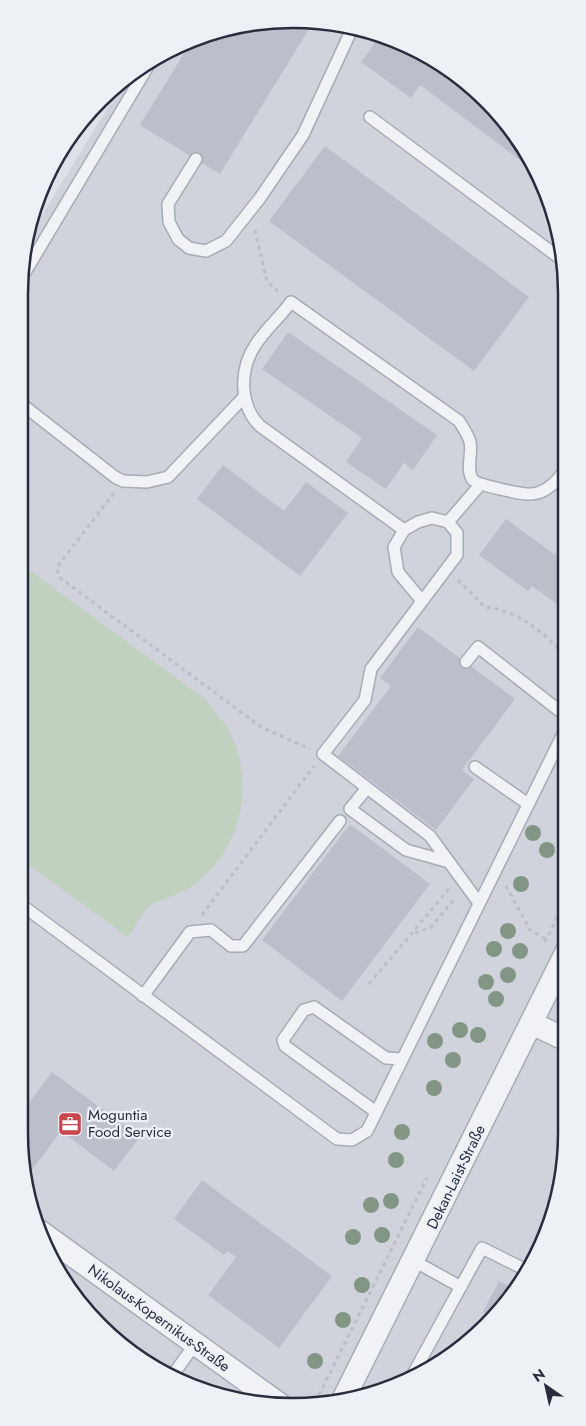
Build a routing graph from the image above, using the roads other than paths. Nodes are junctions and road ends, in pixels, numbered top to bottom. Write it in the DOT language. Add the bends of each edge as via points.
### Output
graph roads {
  1 [pos="350,34"];
  2 [pos="144,72"];
  3 [pos="370,118"];
  4 [pos="196,160"];
  5 [pos="555,255"];
  6 [pos="29,265"];
  7 [pos="244,397"];
  8 [pos="27,408"];
  9 [pos="559,476"];
  10 [pos="480,484"];
  11 [pos="448,522"];
  12 [pos="404,530"];
  13 [pos="422,602"];
  14 [pos="466,662"];
  15 [pos="559,711"];
  16 [pos="559,742"];
  17 [pos="475,767"];
  18 [pos="367,788"];
  19 [pos="528,804"];
  20 [pos="340,821"];
  21 [pos="449,862"];
  22 [pos="480,903"];
  23 [pos="27,909"];
  24 [pos="559,967"];
  25 [pos="144,996"];
  26 [pos="531,1023"];
  27 [pos="559,1036"];
  28 [pos="402,1059"];
  29 [pos="376,1112"];
  30 [pos="50,1239"];
  31 [pos="414,1262"];
  32 [pos="522,1268"];
  33 [pos="461,1287"];
  34 [pos="195,1344"];
  35 [pos="416,1368"];
  36 [pos="176,1371"];
  37 [pos="347,1393"];
  38 [pos="269,1397"];
  1 -- 4 [label="lane" via="303,135 226,241 206,250 189,248 178,239 169,222 168,204"];
  2 -- 6 [label="lane"];
  3 -- 5 [label="lane"];
  7 -- 8 [label="lane" via="168,477 147,482 123,481"];
  7 -- 10 [label="lane" via="249,358 256,344 291,302 459,422 470,441 472,480"];
  7 -- 12 [label="lane" via="250,416 260,426"];
  9 -- 10 [label="lane" via="548,488 532,494"];
  10 -- 11 [label="lane"];
  11 -- 12 [label="lane" via="432,518"];
  11 -- 13 [label="lane" via="456,533 457,555"];
  12 -- 13 [label="lane" via="394,547 398,572"];
  13 -- 18 [label="lane" via="372,669 365,700 322,754"];
  14 -- 15 [label="lane" via="478,647"];
  16 -- 19 [label="lane"];
  17 -- 19 [label="lane"];
  18 -- 21 [label="lane" via="430,836"];
  18 -- 21 [label="lane" via="350,809 406,850"];
  19 -- 22 [label="lane"];
  20 -- 25 [label="lane" via="243,946 231,946 211,930 190,932"];
  21 -- 22 [label="lane"];
  22 -- 28 [label="lane"];
  23 -- 25 [label="lane"];
  24 -- 26 [label="street, Dekan-Laist-Straße"];
  25 -- 29 [label="lane" via="337,1139 352,1140 367,1131"];
  26 -- 27 [label="street"];
  26 -- 31 [label="street, Dekan-Laist-Straße"];
  28 -- 29 [label="lane"];
  28 -- 29 [label="lane" via="386,1058 314,1007 304,1010 283,1040 286,1046"];
  30 -- 34 [label="street, Nikolaus-Kopernikus-Straße"];
  31 -- 33 [label="lane"];
  31 -- 37 [label="street, Dekan-Laist-Straße"];
  32 -- 33 [label="lane" via="482,1248"];
  33 -- 35 [label="lane"];
  34 -- 36 [label="lane"];
  34 -- 38 [label="street, Nikolaus-Kopernikus-Straße"];
}
